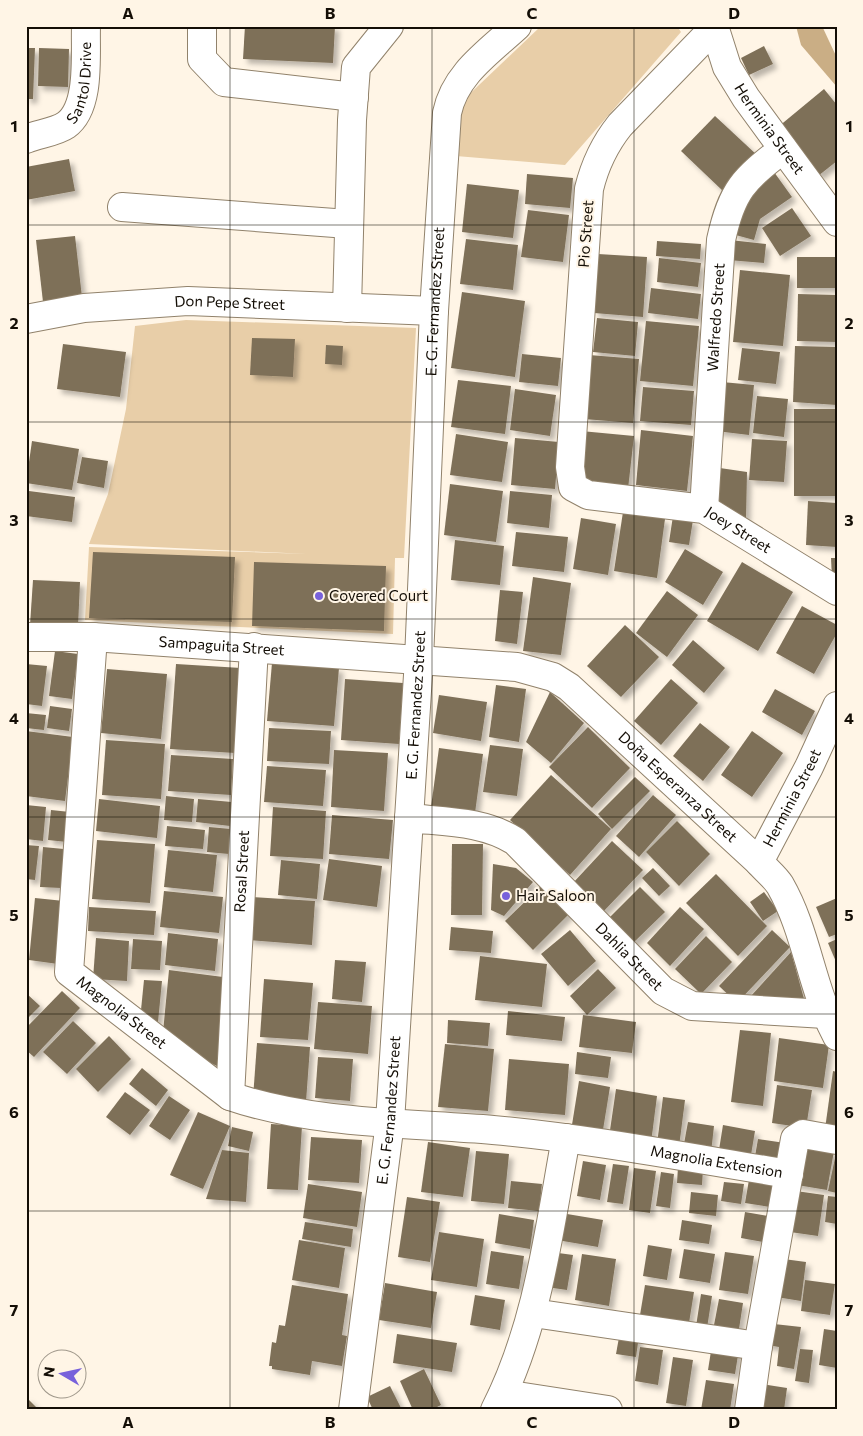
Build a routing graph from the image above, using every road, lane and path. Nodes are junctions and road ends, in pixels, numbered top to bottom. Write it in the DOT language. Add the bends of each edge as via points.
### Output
graph roads {
  1 [pos="86,26"];
  2 [pos="202,26"];
  3 [pos="389,26"];
  4 [pos="517,26"];
  5 [pos="714,27"];
  6 [pos="354,97"];
  7 [pos="26,138"];
  8 [pos="783,149"];
  9 [pos="122,207"];
  10 [pos="837,222"];
  11 [pos="348,224"];
  12 [pos="347,308"];
  13 [pos="434,311"];
  14 [pos="26,319"];
  15 [pos="573,487"];
  16 [pos="704,508"];
  17 [pos="837,591"];
  18 [pos="93,636"];
  19 [pos="26,637"];
  20 [pos="254,647"];
  21 [pos="419,659"];
  22 [pos="837,706"];
  23 [pos="409,818"];
  24 [pos="760,862"];
  25 [pos="831,1025"];
  26 [pos="230,1096"];
  27 [pos="390,1122"];
  28 [pos="493,1130"];
  29 [pos="566,1138"];
  30 [pos="837,1140"];
  31 [pos="789,1174"];
  32 [pos="533,1313"];
  33 [pos="758,1346"];
  34 [pos="499,1402"];
  35 [pos="353,1410"];
  36 [pos="608,1410"];
  37 [pos="749,1410"];
  1 -- 7 [label="street, Santol Drive" via="84,92 80,110 66,125"];
  2 -- 6 [label="street" via="202,59 224,82"];
  3 -- 6 [label="street" via="356,67"];
  4 -- 13 [label="street, E. G. Fernandez Street" via="465,74 450,99"];
  5 -- 8 [label="street, Herminia Street" via="727,67"];
  5 -- 15 [label="street, Pio Street" via="620,125 594,166 589,189 570,457"];
  6 -- 11 [label="street"];
  8 -- 10 [label="street, Herminia Street"];
  8 -- 16 [label="street, Walfredo Street" via="751,174 737,190 727,212 721,240"];
  9 -- 11 [label="street"];
  11 -- 12 [label="street"];
  12 -- 13 [label="street, Don Pepe Street"];
  12 -- 14 [label="street, Don Pepe Street" via="188,301 84,308"];
  13 -- 21 [label="street, E. G. Fernandez Street"];
  15 -- 16 [label="street, Joey Street" via="588,495"];
  16 -- 17 [label="street, Joey Street"];
  18 -- 19 [label="street, Sampaguita Street"];
  18 -- 20 [label="street, Sampaguita Street"];
  18 -- 26 [label="street, Magnolia Street" via="69,972"];
  20 -- 21 [label="street, Sampaguita Street"];
  20 -- 26 [label="street, Rosal Street"];
  21 -- 23 [label="street, E. G. Fernandez Street"];
  21 -- 24 [label="street, Doña Esperanza Street" via="517,667 553,677 569,687"];
  22 -- 24 [label="street, Herminia Street"];
  23 -- 25 [label="street, Dahlia Street" via="482,826 515,841 663,991 692,1006"];
  23 -- 27 [label="street, E. G. Fernandez Street"];
  24 -- 25 [label="street, Doña Esperanza Street" via="779,883 798,924"];
  26 -- 27 [label="street, Magnolia Street" via="260,1106"];
  27 -- 28 [label="street, Magnolia Street"];
  27 -- 35 [label="street, E. G. Fernandez Street"];
  28 -- 29 [label="street, Magnolia Extension"];
  29 -- 31 [label="street, Magnolia Extension"];
  29 -- 32 [label="street"];
  30 -- 31 [label="street, Magnolia Extension" via="808,1134 798,1136"];
  31 -- 33 [label="street"];
  32 -- 33 [label="street"];
  32 -- 34 [label="street"];
  33 -- 37 [label="street"];
  34 -- 36 [label="street"];
}
